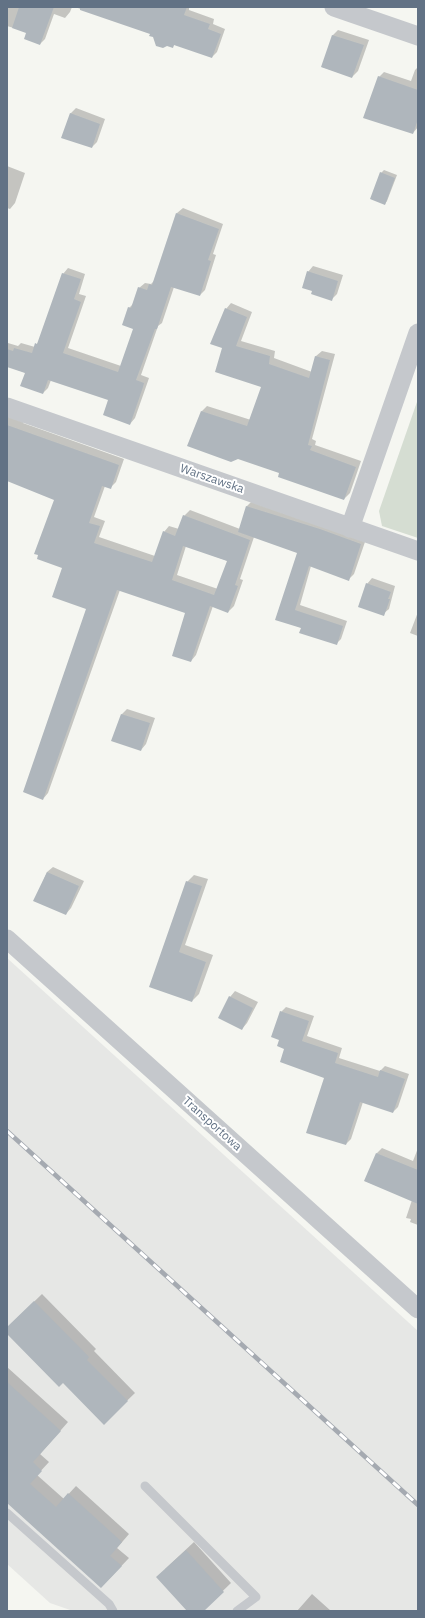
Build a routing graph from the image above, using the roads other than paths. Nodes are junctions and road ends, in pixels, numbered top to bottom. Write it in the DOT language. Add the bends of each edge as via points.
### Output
graph roads {
  1 [pos="334,7"];
  2 [pos="418,36"];
  3 [pos="418,333"];
  4 [pos="7,407"];
  5 [pos="350,528"];
  6 [pos="418,551"];
  7 [pos="7,939"];
  8 [pos="418,1309"];
  9 [pos="145,1486"];
  10 [pos="7,1513"];
  11 [pos="113,1611"];
  12 [pos="237,1611"];
  1 -- 2 [label="street"];
  3 -- 5 [label="street"];
  4 -- 5 [label="street, Warszawska"];
  5 -- 6 [label="street, Warszawska"];
  7 -- 8 [label="street, Transportowa"];
  9 -- 12 [label="lane" via="256,1597"];
  10 -- 11 [label="lane" via="109,1604"];
}
